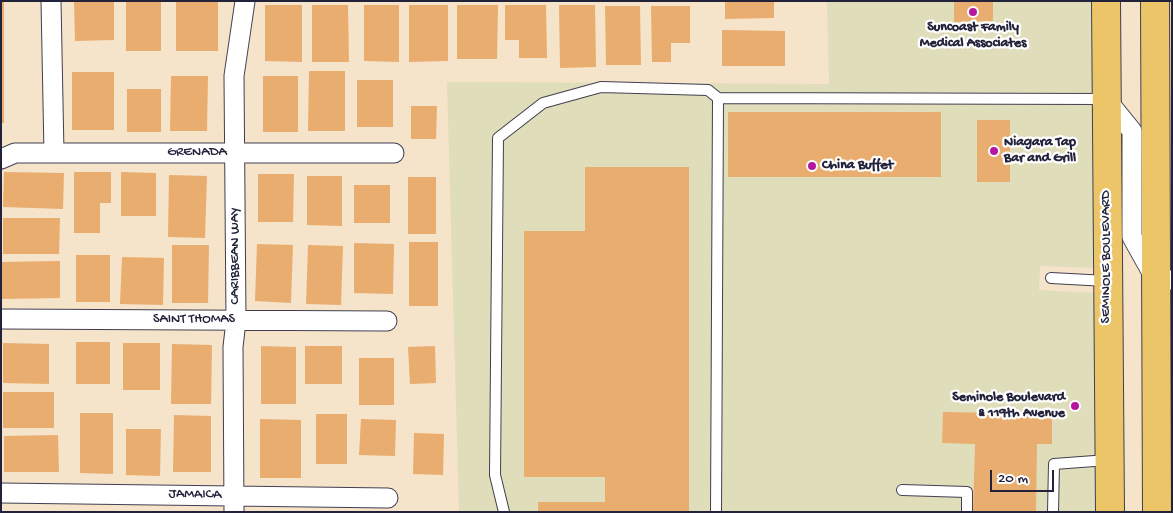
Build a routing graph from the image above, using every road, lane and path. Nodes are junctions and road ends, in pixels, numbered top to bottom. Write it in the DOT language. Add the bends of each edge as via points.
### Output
graph roads {
  1 [pos="51,1"];
  2 [pos="245,1"];
  3 [pos="1106,1"];
  4 [pos="1155,1"];
  5 [pos="718,98"];
  6 [pos="1106,99"];
  7 [pos="394,152"];
  8 [pos="54,153"];
  9 [pos="233,153"];
  10 [pos="1,159"];
  11 [pos="1051,278"];
  12 [pos="1108,280"];
  13 [pos="1164,280"];
  14 [pos="1,319"];
  15 [pos="236,321"];
  16 [pos="387,321"];
  17 [pos="1109,460"];
  18 [pos="902,490"];
  19 [pos="1,493"];
  20 [pos="388,498"];
  21 [pos="234,504"];
  22 [pos="504,512"];
  23 [pos="716,512"];
  24 [pos="967,512"];
  25 [pos="1053,512"];
  26 [pos="1110,512"];
  27 [pos="1157,512"];
  1 -- 8 [label="street"];
  2 -- 9 [label="street, CARIBBEAN WAY" via="234,76"];
  3 -- 6 [label="main road, SEMINOLE BOULEVARD"];
  4 -- 13 [label="main road"];
  5 -- 6 [label="lane"];
  5 -- 22 [label="lane" via="708,90 601,87 543,103 498,138 495,475"];
  5 -- 23 [label="lane"];
  6 -- 12 [label="main road, SEMINOLE BOULEVARD"];
  6 -- 13 [label="street" via="1132,131 1132,237"];
  7 -- 9 [label="street, GRENADA"];
  8 -- 9 [label="street, GRENADA"];
  8 -- 10 [label="street, GRENADA" via="15,153"];
  9 -- 15 [label="street, CARIBBEAN WAY" via="236,172"];
  11 -- 12 [label="lane"];
  12 -- 17 [label="main road, SEMINOLE BOULEVARD"];
  13 -- 27 [label="main road"];
  14 -- 15 [label="street, SAINT THOMAS"];
  15 -- 16 [label="street, SAINT THOMAS"];
  15 -- 21 [label="street, CARIBBEAN WAY"];
  17 -- 25 [label="lane" via="1054,464"];
  17 -- 26 [label="main road, SEMINOLE BOULEVARD"];
  18 -- 24 [label="lane" via="967,492"];
  19 -- 21 [label="street, JAMAICA"];
  20 -- 21 [label="street, JAMAICA"];
}
